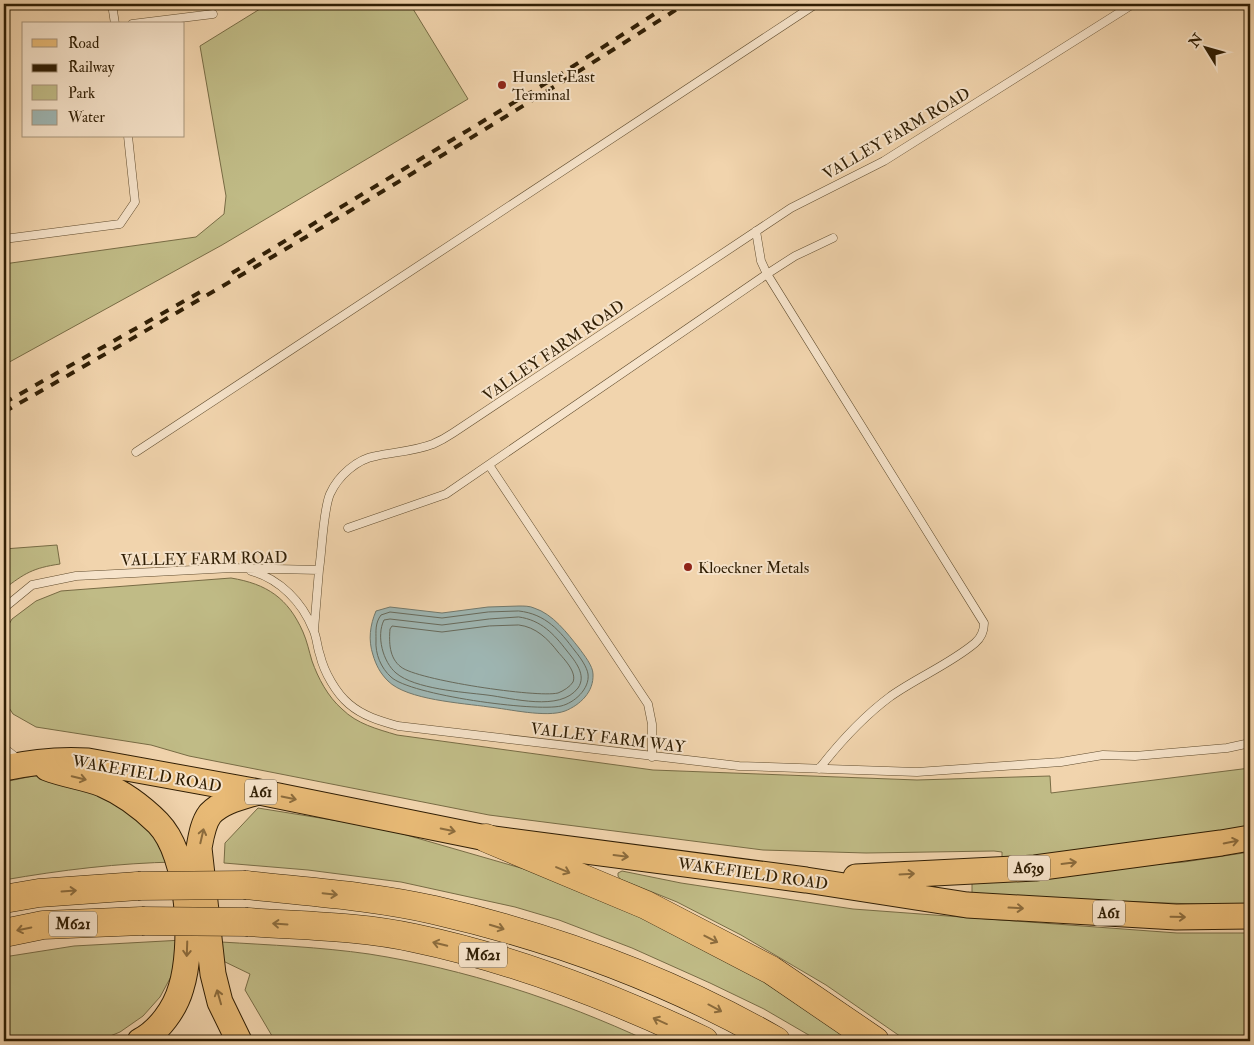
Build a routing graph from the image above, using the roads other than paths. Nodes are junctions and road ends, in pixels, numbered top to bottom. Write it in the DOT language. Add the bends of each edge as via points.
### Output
graph roads {
  1 [pos="112,4"];
  2 [pos="816,4"];
  3 [pos="1133,4"];
  4 [pos="213,14"];
  5 [pos="116,22"];
  6 [pos="148,22"];
  7 [pos="128,138"];
  8 [pos="756,232"];
  9 [pos="833,238"];
  10 [pos="4,239"];
  11 [pos="767,274"];
  12 [pos="136,452"];
  13 [pos="489,465"];
  14 [pos="348,528"];
  15 [pos="232,568"];
  16 [pos="320,570"];
  17 [pos="4,608"];
  18 [pos="314,630"];
  19 [pos="1250,743"];
  20 [pos="4,748"];
  21 [pos="652,757"];
  22 [pos="21,764"];
  23 [pos="819,769"];
  24 [pos="259,792"];
  25 [pos="486,838"];
  26 [pos="1250,838"];
  27 [pos="806,880"];
  28 [pos="4,899"];
  29 [pos="1250,916"];
  30 [pos="4,933"];
  31 [pos="146,1039"];
  32 [pos="238,1041"];
  33 [pos="704,1041"];
  34 [pos="776,1041"];
  35 [pos="875,1041"];
  1 -- 5 [label="lane"];
  2 -- 12 [label="lane"];
  3 -- 8 [label="lane, VALLEY FARM ROAD" via="884,161 791,208"];
  4 -- 6 [label="lane"];
  7 -- 10 [label="lane" via="135,202 120,224"];
  8 -- 11 [label="lane" via="761,261"];
  8 -- 16 [label="lane, VALLEY FARM ROAD" via="453,433 434,444 373,456 356,464 340,477 330,494"];
  9 -- 11 [label="lane"];
  11 -- 13 [label="lane"];
  11 -- 23 [label="lane" via="984,623 984,630 976,642 892,695 855,728"];
  13 -- 14 [label="lane" via="446,494"];
  13 -- 21 [label="lane" via="648,704"];
  15 -- 16 [label="lane, VALLEY FARM ROAD"];
  15 -- 17 [label="lane, VALLEY FARM ROAD" via="76,576 32,585"];
  15 -- 18 [label="lane, VALLEY FARM WAY" via="274,580 292,595"];
  16 -- 18 [label="lane"];
  18 -- 21 [label="lane, VALLEY FARM WAY" via="320,657 336,688 361,713 379,721"];
  19 -- 23 [label="lane, VALLEY FARM WAY" via="1136,756 1103,755 1061,762 917,772"];
  20 -- 22 [label="lane"];
  21 -- 23 [label="lane, VALLEY FARM WAY" via="739,766"];
  22 -- 24 [label="main road, WAKEFIELD ROAD / A61" via="63,759 88,761"];
  22 -- 31 [label="main road, one-way" via="102,784 124,796 160,825 175,849 186,890 186,962 181,989 172,1009"];
  24 -- 25 [label="main road, WAKEFIELD ROAD / A61, one-way"];
  32 -- 24 [label="main road, WAKEFIELD ROAD / A61, one-way" via="220,1002 213,974 199,848 210,814 230,801"];
  25 -- 27 [label="main road, WAKEFIELD ROAD / A61, one-way"];
  25 -- 35 [label="highway, one-way" via="646,905 771,970"];
  27 -- 26 [label="main road, A639, one-way" via="1035,868"];
  27 -- 29 [label="main road, WAKEFIELD ROAD / A61, one-way" via="967,905 1176,917"];
  28 -- 34 [label="highway, M621, one-way, bridge" via="138,886 246,885 376,899 489,924 622,968 702,1001"];
  33 -- 30 [label="highway, M621, one-way, bridge" via="618,1002 547,976 414,938 358,929 248,922 142,921 43,925"];
}
